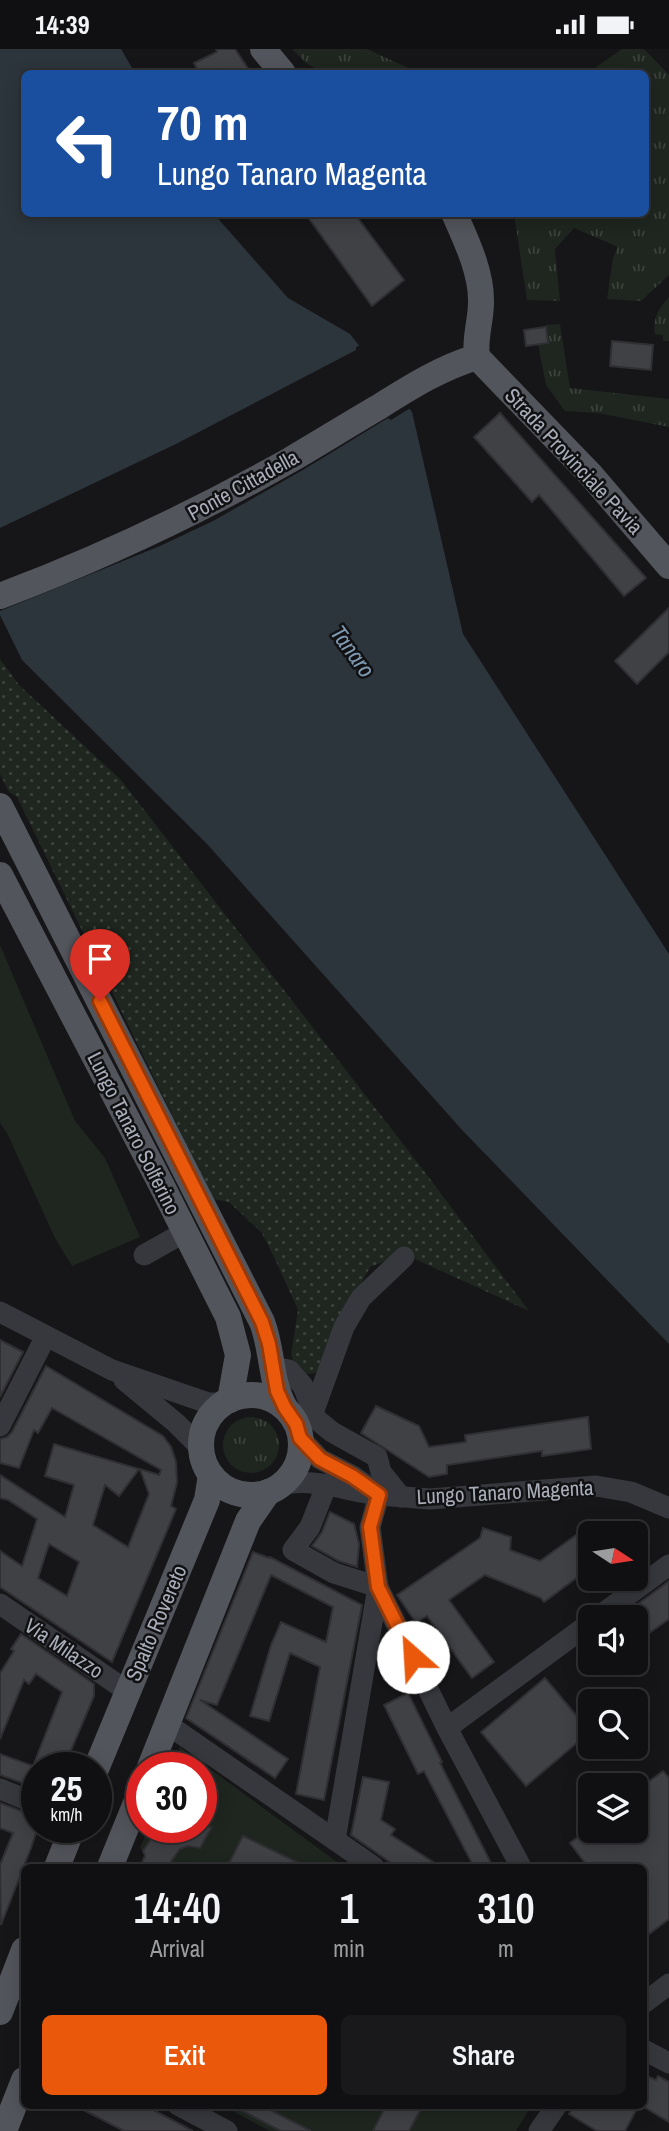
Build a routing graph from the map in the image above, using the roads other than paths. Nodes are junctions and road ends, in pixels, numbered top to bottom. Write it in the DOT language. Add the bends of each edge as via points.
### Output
graph roads {
  1 [pos="262,49"];
  2 [pos="280,70"];
  3 [pos="456,217"];
  4 [pos="477,358"];
  5 [pos="669,565"];
  6 [pos="0,596"];
  7 [pos="0,806"];
  8 [pos="1,878"];
  9 [pos="185,1232"];
  10 [pos="144,1255"];
  11 [pos="404,1257"];
  12 [pos="0,1312"];
  13 [pos="46,1336"];
  14 [pos="273,1367"];
  15 [pos="112,1370"];
  16 [pos="228,1401"];
  17 [pos="285,1408"];
  18 [pos="313,1413"];
  19 [pos="0,1426"];
  20 [pos="300,1438"];
  21 [pos="201,1448"];
  22 [pos="211,1475"];
  23 [pos="327,1484"];
  24 [pos="274,1489"];
  25 [pos="379,1495"];
  26 [pos="401,1497"];
  27 [pos="669,1508"];
  28 [pos="669,1565"];
  29 [pos="378,1587"];
  30 [pos="0,1604"];
  31 [pos="614,1605"];
  32 [pos="578,1632"];
  33 [pos="127,1692"];
  34 [pos="167,1724"];
  35 [pos="447,1728"];
  36 [pos="103,1752"];
  37 [pos="156,1752"];
  38 [pos="0,1789"];
  39 [pos="21,1798"];
  40 [pos="126,1828"];
  41 [pos="335,1840"];
  42 [pos="67,1843"];
  43 [pos="58,1864"];
  44 [pos="111,1864"];
  45 [pos="370,1864"];
  46 [pos="519,1864"];
  47 [pos="21,1958"];
  48 [pos="669,1984"];
  49 [pos="647,2001"];
  50 [pos="0,2010"];
  51 [pos="647,2052"];
  52 [pos="669,2063"];
  53 [pos="21,2088"];
  54 [pos="185,2109"];
  55 [pos="554,2109"];
  56 [pos="4,2131"];
  57 [pos="226,2131"];
  58 [pos="539,2131"];
  1 -- 2 [label="main road"];
  3 -- 4 [label="main road" via="482,299"];
  4 -- 5 [label="main road, Strada Provinciale Pavia" via="590,474"];
  4 -- 6 [label="main road, Ponte Cittadella" via="430,376 207,506 100,557"];
  7 -- 14 [label="main road, Lungo Tanaro Solferino" via="262,1322"];
  8 -- 9 [label="main road, Lungo Tanaro Solferino"];
  9 -- 10 [label="street"];
  9 -- 16 [label="main road, Lungo Tanaro Solferino" via="228,1317 237,1346 238,1364"];
  11 -- 18 [label="street" via="361,1298 344,1327"];
  12 -- 13 [label="street"];
  13 -- 15 [label="street"];
  13 -- 19 [label="street"];
  14 -- 17 [label="main road, Lungo Tanaro Solferino"];
  14 -- 18 [label="street" via="289,1370 303,1386"];
  15 -- 16 [label="street" via="208,1402"];
  15 -- 21 [label="street"];
  16 -- 17 [label="main road" via="263,1397"];
  16 -- 21 [label="main road" via="206,1424"];
  17 -- 20 [label="main road"];
  18 -- 26 [label="street" via="332,1432 377,1457"];
  20 -- 24 [label="main road" via="298,1462"];
  20 -- 25 [label="street, Lungo Tanaro Magenta" via="320,1459"];
  21 -- 22 [label="main road"];
  22 -- 24 [label="main road" via="234,1492 249,1495"];
  22 -- 33 [label="main road, Spalto Rovereto" via="207,1500"];
  23 -- 24 [label="street, Lungo Tanaro Magenta" via="304,1481"];
  23 -- 25 [label="street, Lungo Tanaro Magenta"];
  23 -- 29 [label="street" via="310,1527 293,1551 334,1573"];
  24 -- 34 [label="main road" via="245,1529"];
  25 -- 26 [label="street, Lungo Tanaro Magenta"];
  25 -- 29 [label="street" via="370,1527"];
  26 -- 27 [label="street, Lungo Tanaro Magenta" via="430,1499 596,1486 631,1492"];
  28 -- 31 [label="street"];
  29 -- 35 [label="street"];
  29 -- 41 [label="street"];
  30 -- 33 [label="street, Via Milazzo"];
  32 -- 35 [label="street"];
  33 -- 36 [label="main road, Spalto Rovereto"];
  34 -- 37 [label="main road"];
  34 -- 41 [label="street"];
  35 -- 46 [label="street"];
  38 -- 39 [label="street"];
  40 -- 44 [label="main road"];
  41 -- 45 [label="street"];
  42 -- 43 [label="main road"];
  47 -- 50 [label="main road"];
  48 -- 49 [label="street"];
  51 -- 52 [label="street"];
  53 -- 56 [label="main road"];
  54 -- 57 [label="street"];
  55 -- 58 [label="street"];
}
